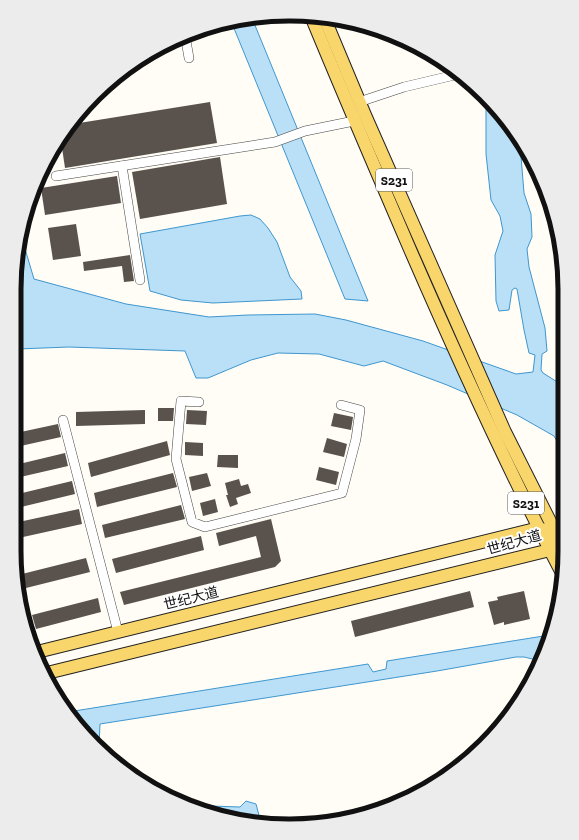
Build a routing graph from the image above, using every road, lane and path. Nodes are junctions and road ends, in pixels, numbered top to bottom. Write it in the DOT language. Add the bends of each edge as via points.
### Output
graph roads {
  1 [pos="314,22"];
  2 [pos="327,23"];
  3 [pos="186,41"];
  4 [pos="189,58"];
  5 [pos="453,76"];
  6 [pos="359,102"];
  7 [pos="354,121"];
  8 [pos="122,166"];
  9 [pos="56,176"];
  10 [pos="140,280"];
  11 [pos="199,402"];
  12 [pos="341,406"];
  13 [pos="63,420"];
  14 [pos="539,528"];
  15 [pos="556,534"];
  16 [pos="558,538"];
  17 [pos="550,550"];
  18 [pos="557,563"];
  19 [pos="118,632"];
  20 [pos="40,651"];
  21 [pos="51,672"];
  1 -- 7 [label="main road, S231"];
  2 -- 6 [label="main road, S231"];
  3 -- 4 [label="street"];
  5 -- 6 [label="street"];
  6 -- 15 [label="main road, S231" via="505,432"];
  7 -- 8 [label="street" via="305,131 275,142"];
  7 -- 14 [label="main road, S231" via="490,430"];
  8 -- 9 [label="street"];
  8 -- 10 [label="street"];
  11 -- 12 [label="street" via="181,401 176,459 192,522 205,527 342,493 356,439 360,410"];
  13 -- 19 [label="street"];
  14 -- 15 [label="main road, 世纪大道"];
  14 -- 17 [label="main road, S231"];
  14 -- 19 [label="main road, 世纪大道"];
  15 -- 16 [label="main road, S231"];
  15 -- 17 [label="main road, 世纪大道"];
  17 -- 18 [label="main road, S231"];
  17 -- 21 [label="main road, 世纪大道"];
  19 -- 20 [label="main road, 世纪大道"];
}
